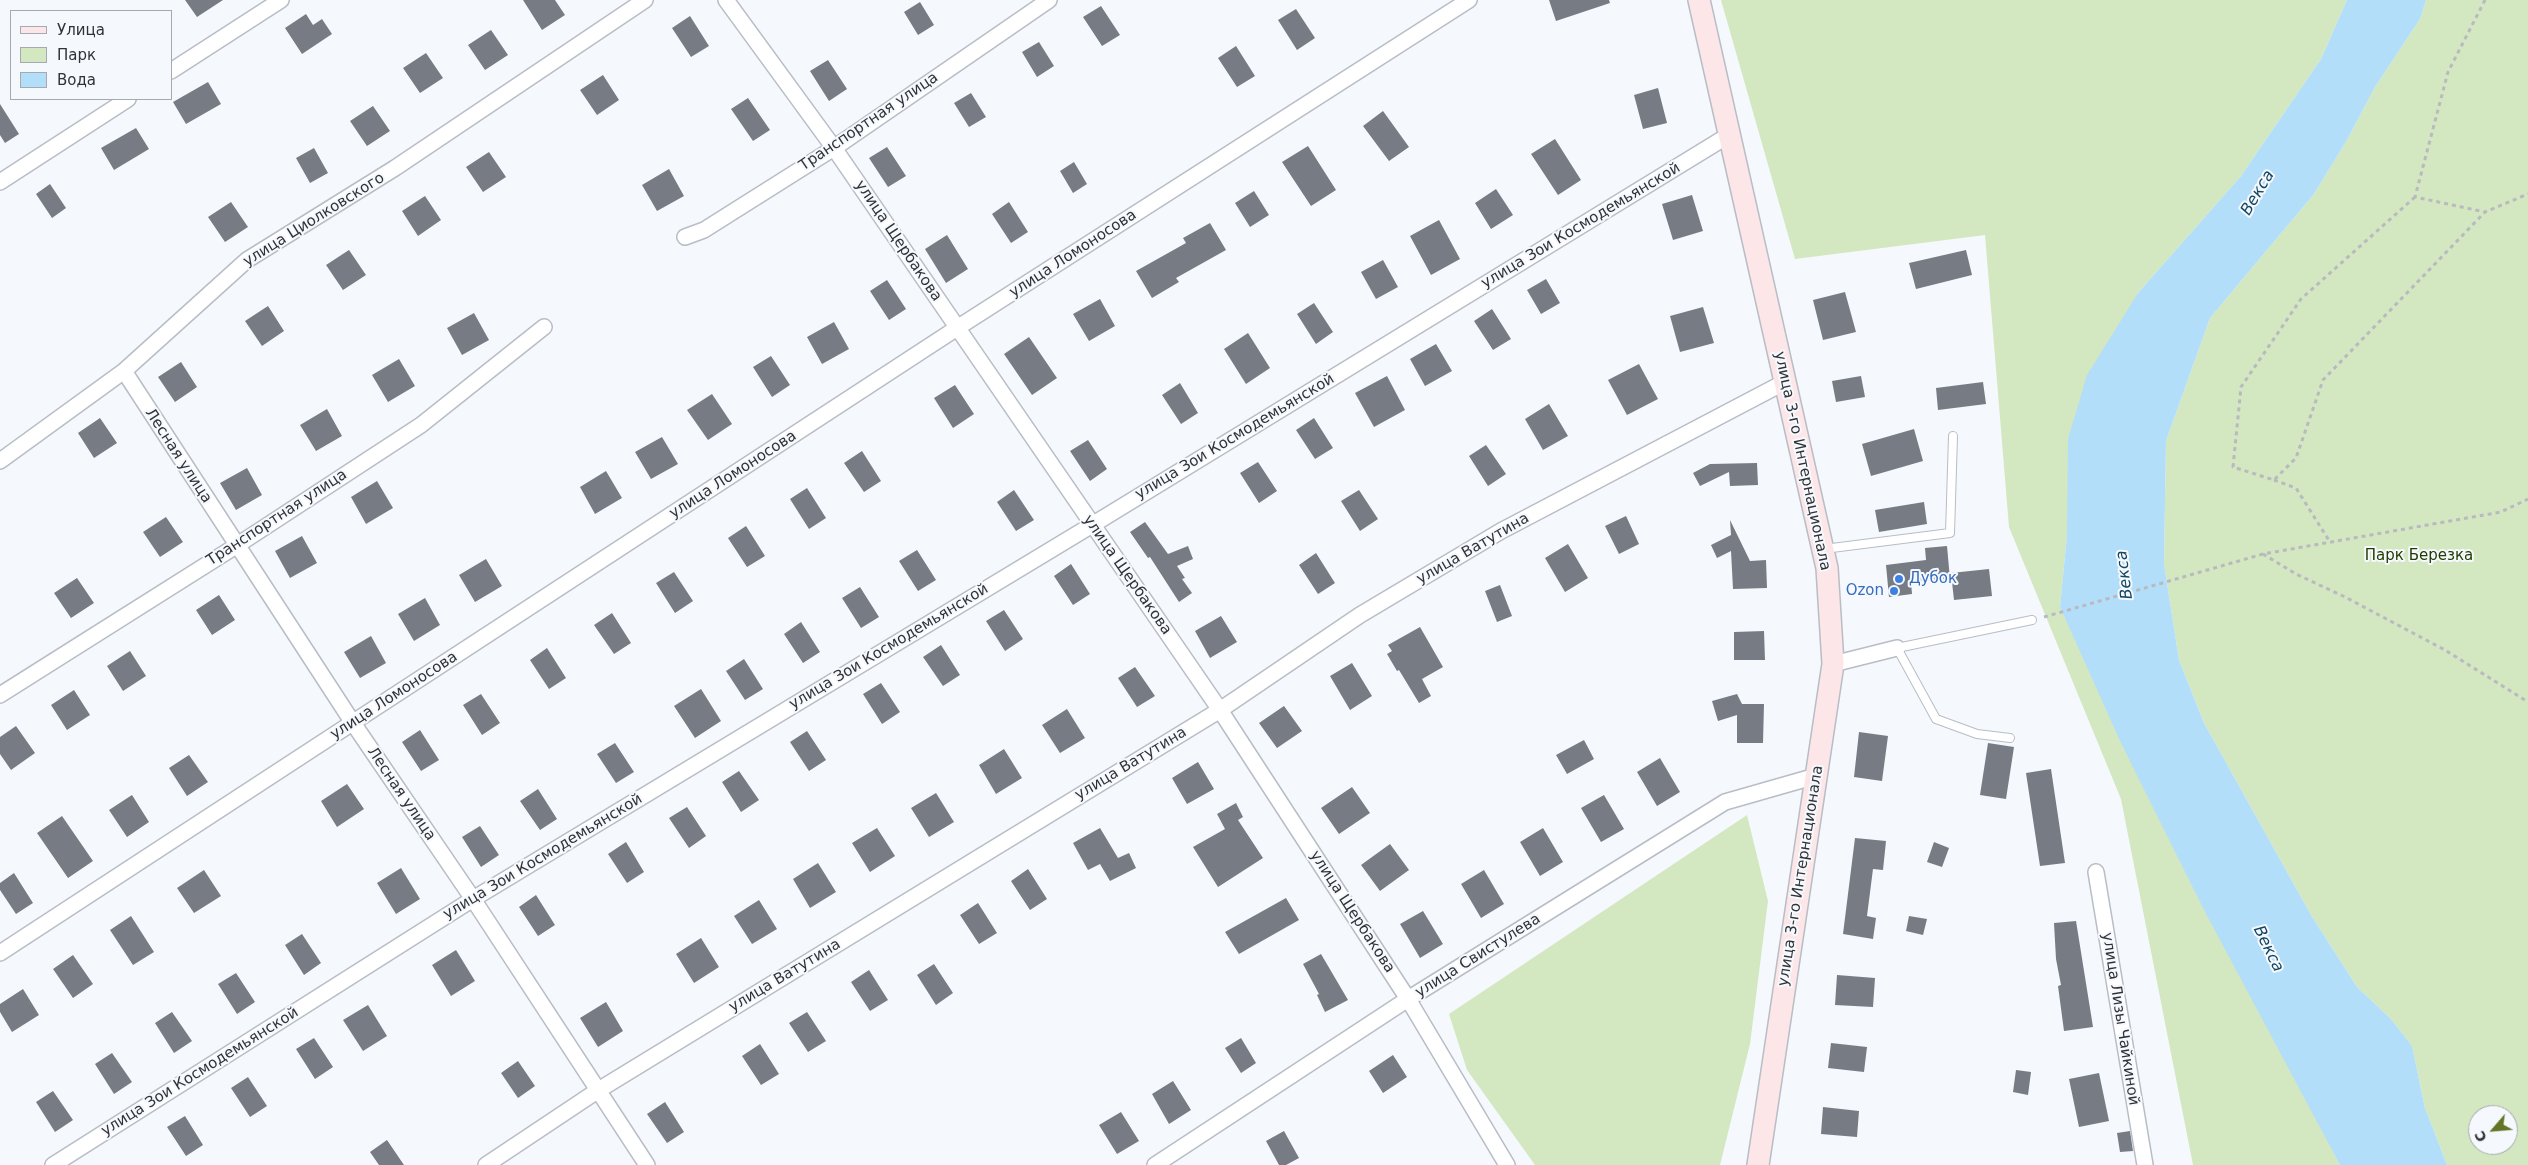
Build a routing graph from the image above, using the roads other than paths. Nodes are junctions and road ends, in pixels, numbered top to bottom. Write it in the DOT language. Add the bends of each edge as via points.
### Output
graph roads {
  1 [pos="281,0"];
  2 [pos="645,0"];
  3 [pos="726,0"];
  4 [pos="1049,0"];
  5 [pos="1469,0"];
  6 [pos="1699,0"];
  7 [pos="172,70"];
  8 [pos="126,100"];
  9 [pos="1729,135"];
  10 [pos="834,148"];
  11 [pos="0,182"];
  12 [pos="685,237"];
  13 [pos="544,327"];
  14 [pos="957,328"];
  15 [pos="124,371"];
  16 [pos="1785,382"];
  17 [pos="1953,436"];
  18 [pos="0,461"];
  19 [pos="1092,525"];
  20 [pos="236,546"];
  21 [pos="1822,549"];
  22 [pos="2032,620"];
  23 [pos="1897,648"];
  24 [pos="1833,664"];
  25 [pos="0,695"];
  26 [pos="1220,710"];
  27 [pos="352,723"];
  28 [pos="2010,738"];
  29 [pos="1816,776"];
  30 [pos="2096,872"];
  31 [pos="472,899"];
  32 [pos="0,954"];
  33 [pos="1408,999"];
  34 [pos="597,1091"];
  35 [pos="53,1165"];
  36 [pos="486,1165"];
  37 [pos="647,1165"];
  38 [pos="1155,1165"];
  39 [pos="1507,1165"];
  40 [pos="1758,1165"];
  41 [pos="2145,1165"];
  1 -- 7 [label="street"];
  2 -- 15 [label="street, улица Циолковского" via="395,168 247,260"];
  3 -- 10 [label="street, улица Щербакова"];
  4 -- 10 [label="street, Транспортная улица"];
  5 -- 14 [label="street, улица Ломоносова"];
  6 -- 9 [label="main road, улица 3-го Интернационала"];
  8 -- 11 [label="street"];
  9 -- 16 [label="main road, улица 3-го Интернационала"];
  9 -- 19 [label="street, улица Зои Космодемьянской"];
  10 -- 12 [label="street, Транспортная улица" via="704,230"];
  10 -- 14 [label="street, улица Щербакова"];
  13 -- 20 [label="street, Транспортная улица" via="421,425"];
  14 -- 19 [label="street, улица Щербакова"];
  14 -- 27 [label="street, улица Ломоносова"];
  15 -- 18 [label="street, улица Циолковского"];
  15 -- 20 [label="street, Лесная улица"];
  16 -- 21 [label="main road, улица 3-го Интернационала"];
  16 -- 26 [label="street, улица Ватутина" via="1501,531 1360,615"];
  17 -- 21 [label="lane" via="1950,533"];
  19 -- 26 [label="street, улица Щербакова"];
  19 -- 31 [label="street, улица Зои Космодемьянской"];
  20 -- 25 [label="street, Транспортная улица"];
  20 -- 27 [label="street, Лесная улица"];
  21 -- 24 [label="main road, улица 3-го Интернационала" via="1827,568"];
  22 -- 23 [label="lane"];
  23 -- 24 [label="street"];
  23 -- 28 [label="lane" via="1936,719 1977,734"];
  24 -- 29 [label="main road, улица 3-го Интернационала"];
  26 -- 33 [label="street, улица Щербакова"];
  26 -- 34 [label="street, улица Ватутина"];
  27 -- 31 [label="street, Лесная улица"];
  27 -- 32 [label="street, улица Ломоносова"];
  29 -- 33 [label="street, улица Свистулева" via="1725,802"];
  29 -- 40 [label="main road, улица 3-го Интернационала"];
  30 -- 41 [label="street, улица Лизы Чайкиной"];
  31 -- 34 [label="street, Лесная улица"];
  31 -- 35 [label="street, улица Зои Космодемьянской"];
  33 -- 38 [label="street, улица Свистулева"];
  33 -- 39 [label="street, улица Щербакова"];
  34 -- 36 [label="street, улица Ватутина"];
  34 -- 37 [label="street, Лесная улица"];
}
